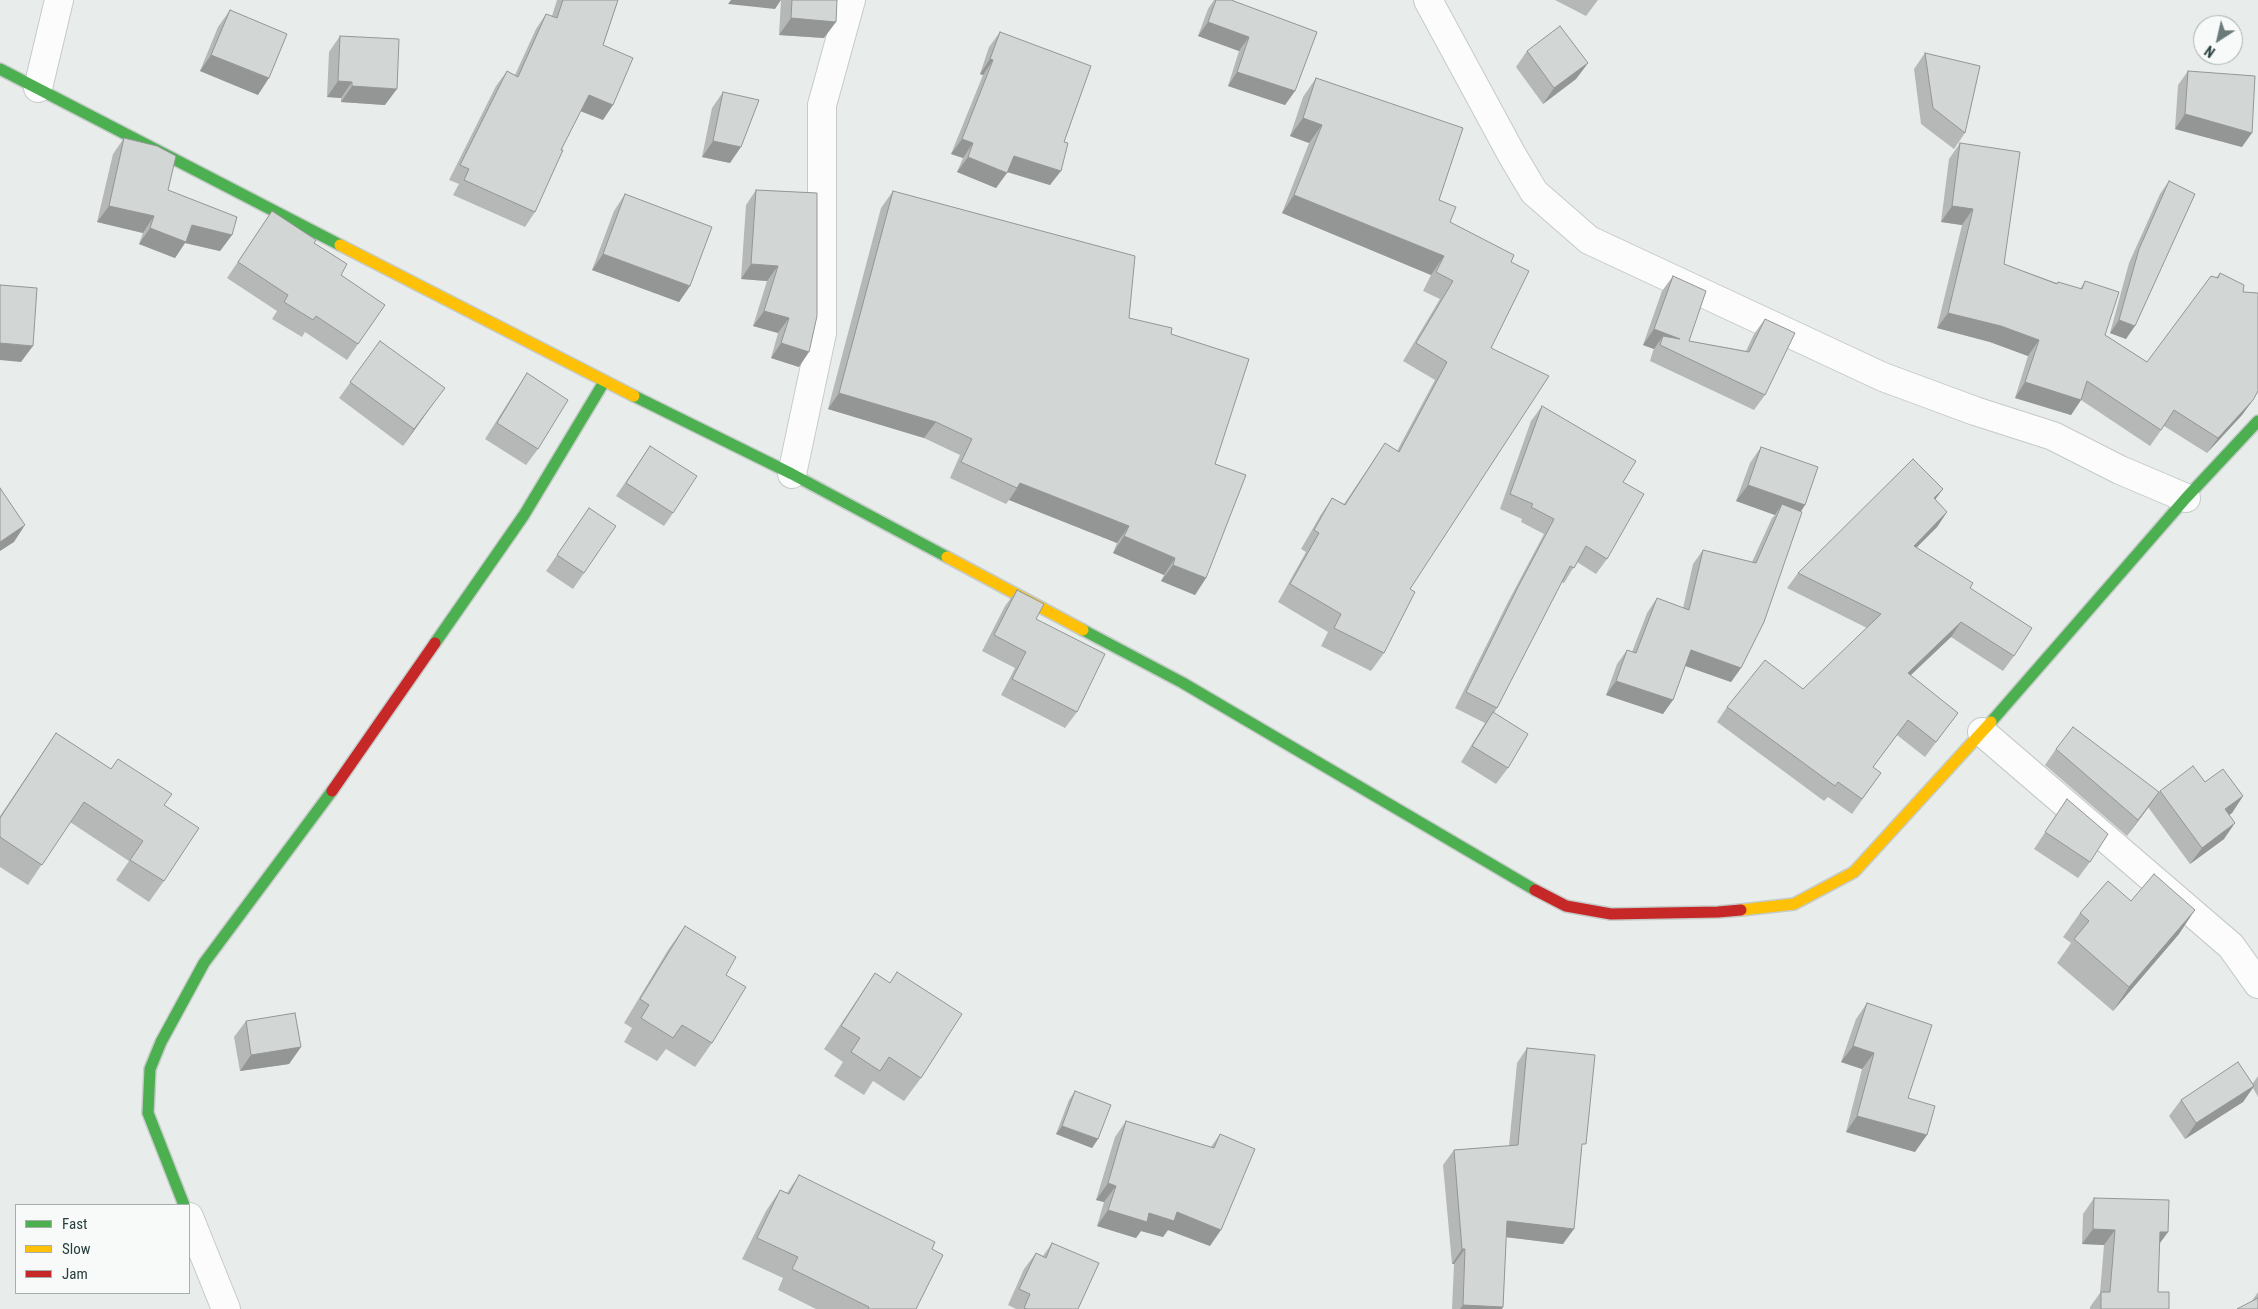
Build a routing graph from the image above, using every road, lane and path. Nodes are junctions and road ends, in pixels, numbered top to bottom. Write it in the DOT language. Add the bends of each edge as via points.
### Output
graph roads {
  1 [pos="59,0"];
  2 [pos="851,0"];
  3 [pos="1428,0"];
  4 [pos="0,69"];
  5 [pos="38,88"];
  6 [pos="604,382"];
  7 [pos="2258,420"];
  8 [pos="792,474"];
  9 [pos="2186,498"];
  10 [pos="1982,732"];
  11 [pos="2258,984"];
  12 [pos="184,1204"];
  13 [pos="190,1219"];
  14 [pos="226,1309"];
  1 -- 5 [label="street"];
  2 -- 8 [label="street" via="822,105 822,333"];
  3 -- 9 [label="street" via="1534,192 1589,240 1883,377 2053,436 2120,470"];
  4 -- 5 [label="street"];
  5 -- 6 [label="street"];
  6 -- 8 [label="street"];
  6 -- 12 [label="street" via="524,515 312,819 204,963 161,1042 150,1069 148,1113"];
  7 -- 9 [label="street"];
  8 -- 10 [label="street" via="1183,683 1566,906 1611,914 1718,912 1794,904 1854,872"];
  9 -- 10 [label="street"];
  10 -- 11 [label="street" via="2231,946"];
  13 -- 14 [label="street"];
}
